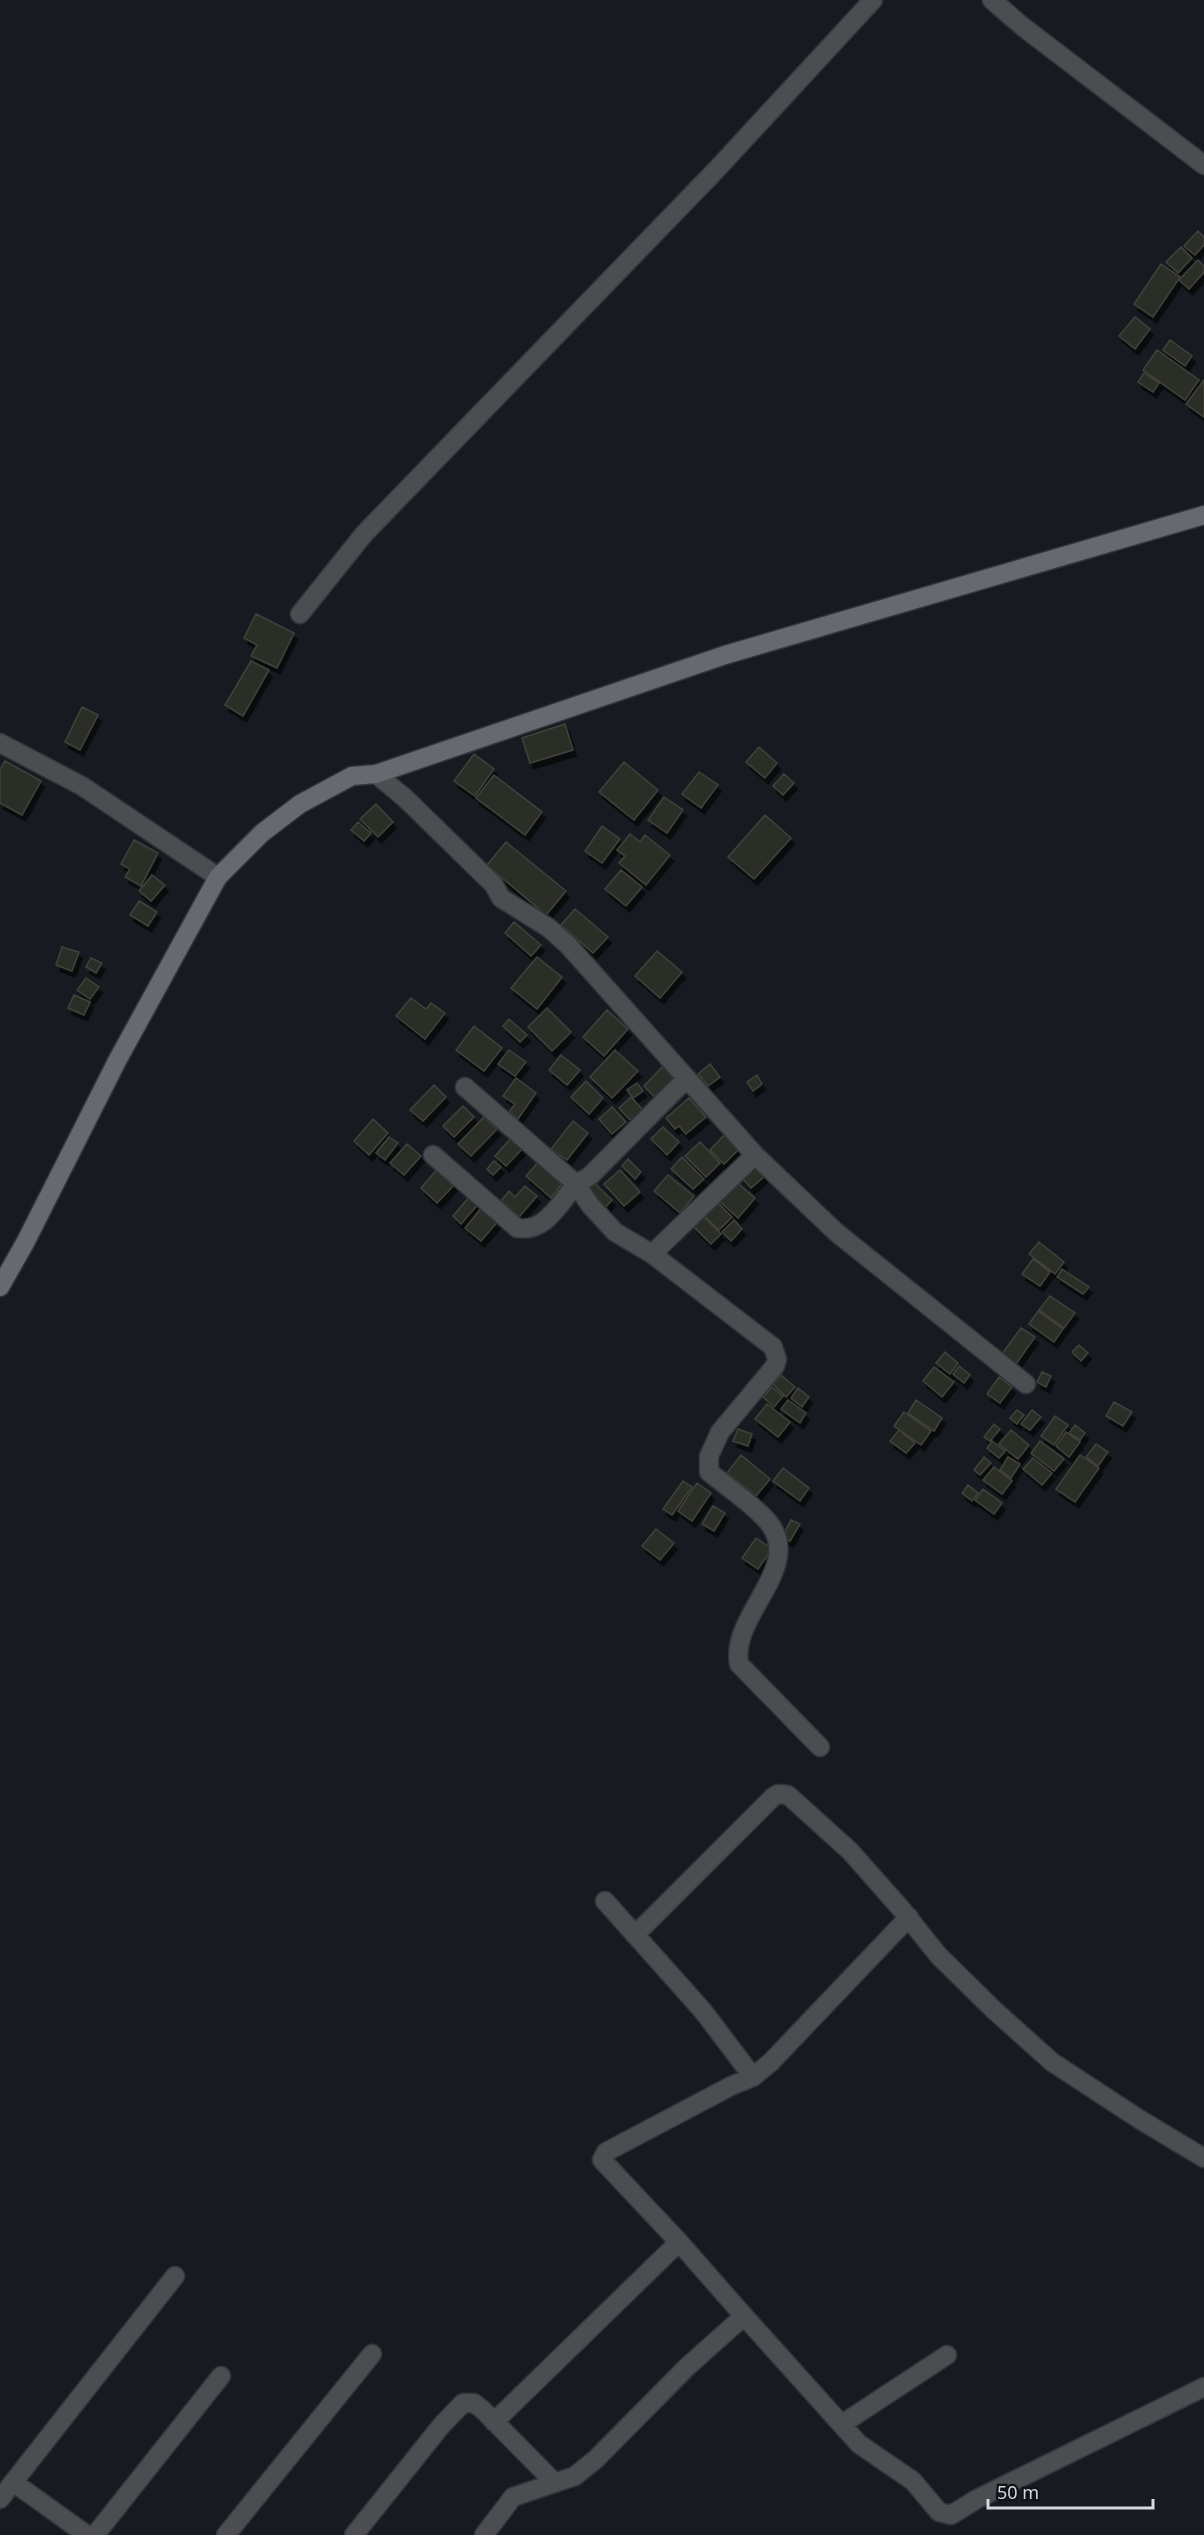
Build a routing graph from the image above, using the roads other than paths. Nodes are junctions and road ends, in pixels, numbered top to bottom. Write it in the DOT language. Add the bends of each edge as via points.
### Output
graph roads {
  1 [pos="873,0"];
  2 [pos="992,0"];
  3 [pos="1204,165"];
  4 [pos="1204,515"];
  5 [pos="300,614"];
  6 [pos="0,743"];
  7 [pos="376,774"];
  8 [pos="218,877"];
  9 [pos="686,1079"];
  10 [pos="465,1087"];
  11 [pos="433,1155"];
  12 [pos="755,1155"];
  13 [pos="576,1184"];
  14 [pos="652,1254"];
  15 [pos="0,1287"];
  16 [pos="1026,1384"];
  17 [pos="820,1747"];
  18 [pos="605,1901"];
  19 [pos="909,1917"];
  20 [pos="635,1935"];
  21 [pos="753,2077"];
  22 [pos="1204,2158"];
  23 [pos="679,2242"];
  24 [pos="175,2276"];
  25 [pos="744,2316"];
  26 [pos="372,2354"];
  27 [pos="947,2355"];
  28 [pos="221,2376"];
  29 [pos="1204,2387"];
  30 [pos="494,2422"];
  31 [pos="842,2424"];
  32 [pos="13,2482"];
  33 [pos="555,2483"];
  34 [pos="0,2499"];
  35 [pos="87,2535"];
  36 [pos="95,2535"];
  37 [pos="226,2535"];
  38 [pos="354,2535"];
  39 [pos="484,2535"];
  1 -- 5 [label="street" via="717,169 364,534"];
  2 -- 3 [label="street"];
  4 -- 7 [label="street" via="725,655"];
  6 -- 8 [label="street" via="82,786"];
  7 -- 8 [label="street" via="352,777 300,804 262,833"];
  7 -- 9 [label="street" via="494,885 501,898 549,928 568,945"];
  8 -- 15 [label="street"];
  9 -- 12 [label="street"];
  9 -- 13 [label="street" via="590,1176"];
  10 -- 13 [label="street"];
  11 -- 13 [label="street" via="517,1228 540,1226"];
  12 -- 14 [label="street"];
  12 -- 16 [label="street" via="837,1233"];
  13 -- 14 [label="street" via="615,1232"];
  14 -- 17 [label="street" via="773,1347 775,1366 720,1432 709,1456 710,1472 770,1523 780,1547 777,1567 741,1633 739,1664"];
  18 -- 20 [label="street"];
  19 -- 20 [label="street" via="849,1851 788,1795 778,1794"];
  19 -- 21 [label="street"];
  19 -- 22 [label="street" via="938,1955 1052,2062"];
  20 -- 21 [label="street" via="703,2011"];
  21 -- 23 [label="street" via="615,2146 602,2160"];
  23 -- 25 [label="street"];
  23 -- 30 [label="street"];
  24 -- 32 [label="street"];
  25 -- 31 [label="street"];
  25 -- 33 [label="street" via="687,2367 596,2460 575,2476"];
  26 -- 37 [label="street"];
  27 -- 31 [label="street"];
  28 -- 36 [label="street"];
  29 -- 31 [label="street" via="977,2499 951,2516 939,2512 913,2481 859,2444"];
  30 -- 33 [label="street"];
  30 -- 38 [label="street" via="474,2403 463,2403"];
  32 -- 34 [label="street"];
  32 -- 35 [label="street"];
  33 -- 39 [label="street" via="513,2498"];
}
